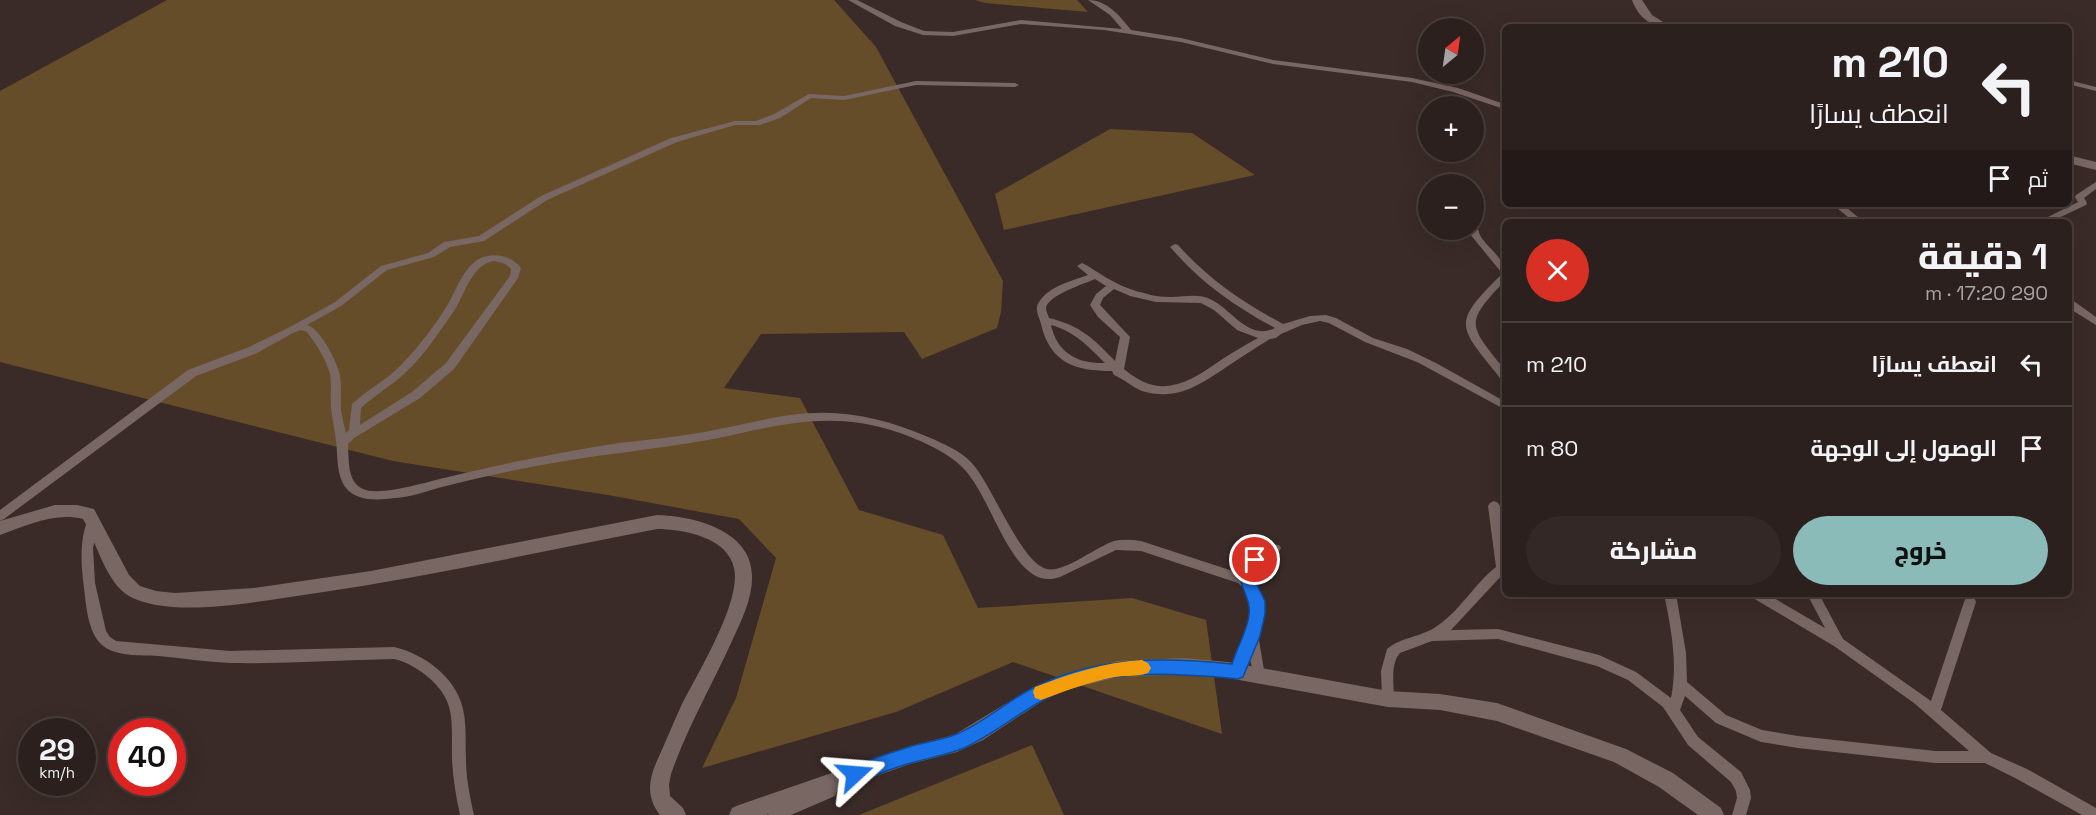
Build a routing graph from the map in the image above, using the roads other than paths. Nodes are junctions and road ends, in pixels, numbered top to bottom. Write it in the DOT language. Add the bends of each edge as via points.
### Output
graph roads {
  1 [pos="852,0"];
  2 [pos="1092,0"];
  3 [pos="1637,0"];
  4 [pos="1660,24"];
  5 [pos="1128,31"];
  6 [pos="2072,82"];
  7 [pos="2072,83"];
  8 [pos="1014,85"];
  9 [pos="2096,89"];
  10 [pos="2096,95"];
  11 [pos="1502,106"];
  12 [pos="2072,160"];
  13 [pos="2096,166"];
  14 [pos="2096,185"];
  15 [pos="1840,207"];
  16 [pos="1856,219"];
  17 [pos="2049,219"];
  18 [pos="1480,240"];
  19 [pos="1175,247"];
  20 [pos="1082,266"];
  21 [pos="1502,268"];
  22 [pos="1095,276"];
  23 [pos="1502,279"];
  24 [pos="1113,285"];
  25 [pos="2072,304"];
  26 [pos="1045,320"];
  27 [pos="2096,322"];
  28 [pos="1284,329"];
  29 [pos="290,330"];
  30 [pos="1272,336"];
  31 [pos="1115,369"];
  32 [pos="1502,373"];
  33 [pos="1502,404"];
  34 [pos="352,435"];
  35 [pos="342,443"];
  36 [pos="1494,506"];
  37 [pos="0,516"];
  38 [pos="93,520"];
  39 [pos="0,528"];
  40 [pos="1275,548"];
  41 [pos="1502,561"];
  42 [pos="1502,569"];
  43 [pos="1247,582"];
  44 [pos="1671,597"];
  45 [pos="1762,597"];
  46 [pos="1816,597"];
  47 [pos="1970,602"];
  48 [pos="1252,636"];
  49 [pos="1433,636"];
  50 [pos="1838,642"];
  51 [pos="1238,671"];
  52 [pos="1259,675"];
  53 [pos="1681,685"];
  54 [pos="1388,699"];
  55 [pos="1674,710"];
  56 [pos="1934,711"];
  57 [pos="976,734"];
  58 [pos="1986,757"];
  59 [pos="467,815"];
  60 [pos="676,815"];
  61 [pos="739,815"];
  62 [pos="775,815"];
  63 [pos="1714,815"];
  64 [pos="1739,815"];
  65 [pos="2095,815"];
  1 -- 5 [label="street" via="897,24 932,34 1021,22"];
  2 -- 5 [label="street" via="1113,14"];
  3 -- 4 [label="street" via="1641,10"];
  5 -- 11 [label="street" via="1279,63 1412,80"];
  6 -- 9 [label="street"];
  7 -- 10 [label="street"];
  8 -- 29 [label="street" via="916,83 844,99 809,96 777,116 756,123 735,123 674,140 544,198 481,239 447,244 431,255 384,268 338,304"];
  12 -- 13 [label="street"];
  14 -- 17 [label="street" via="2079,197 2084,203"];
  15 -- 16 [label="street"];
  18 -- 21 [label="street"];
  19 -- 28 [label="street" via="1203,277"];
  20 -- 22 [label="street"];
  22 -- 24 [label="street"];
  22 -- 26 [label="street" via="1049,297 1041,310"];
  23 -- 32 [label="street" via="1473,308 1469,324 1474,338"];
  24 -- 30 [label="street" via="1159,300 1206,300 1238,328"];
  24 -- 31 [label="street" via="1099,296 1095,305 1125,337"];
  25 -- 27 [label="street"];
  26 -- 31 [label="street" via="1081,332"];
  26 -- 31 [label="street" via="1051,345 1066,358 1090,367"];
  28 -- 30 [label="street"];
  28 -- 33 [label="street" via="1328,318 1369,340 1418,358"];
  29 -- 35 [label="street" via="310,329 331,363"];
  29 -- 37 [label="street" via="253,350 197,371"];
  30 -- 31 [label="street" via="1177,390 1151,389"];
  34 -- 34 [label="street" via="356,407 409,363 477,265 500,259 514,264 515,276 450,366 416,395"];
  34 -- 35 [label="street"];
  35 -- 43 [label="street" via="344,470 353,488 368,495 385,495 573,456 788,420 831,416 866,419 902,431 965,462 1027,562 1041,573 1053,575 1095,554 1128,544"];
  36 -- 41 [label="street"];
  38 -- 39 [label="street" via="88,514 68,510"];
  38 -- 59 [label="street" via="87,565 98,624 110,644 230,657 393,653 432,672 451,692 459,710 460,784"];
  38 -- 60 [label="street" via="115,569 134,591 175,600 254,595 371,578 657,522 682,522 703,528 735,552 743,566 744,580 722,643 663,769 660,798"];
  40 -- 43 [label="street" via="1249,566"];
  42 -- 49 [label="street" via="1458,618"];
  43 -- 48 [label="street" via="1257,601"];
  44 -- 53 [label="street"];
  45 -- 50 [label="street"];
  46 -- 50 [label="street"];
  47 -- 56 [label="street"];
  48 -- 51 [label="street"];
  48 -- 52 [label="street"];
  49 -- 54 [label="street" via="1391,653"];
  49 -- 55 [label="street" via="1498,634 1599,662 1632,676"];
  50 -- 56 [label="street"];
  51 -- 52 [label="street"];
  51 -- 57 [label="street" via="1183,666 1118,669 1091,675 1041,692"];
  52 -- 54 [label="street"];
  53 -- 55 [label="street"];
  53 -- 58 [label="street" via="1721,719 1761,736 1935,757"];
  54 -- 63 [label="street" via="1440,702 1522,720 1619,755 1666,780"];
  55 -- 64 [label="street" via="1693,741 1740,783 1744,798"];
  56 -- 58 [label="street"];
  57 -- 61 [label="street"];
  57 -- 62 [label="street" via="967,745 951,753 863,777"];
  58 -- 65 [label="street"];
}
